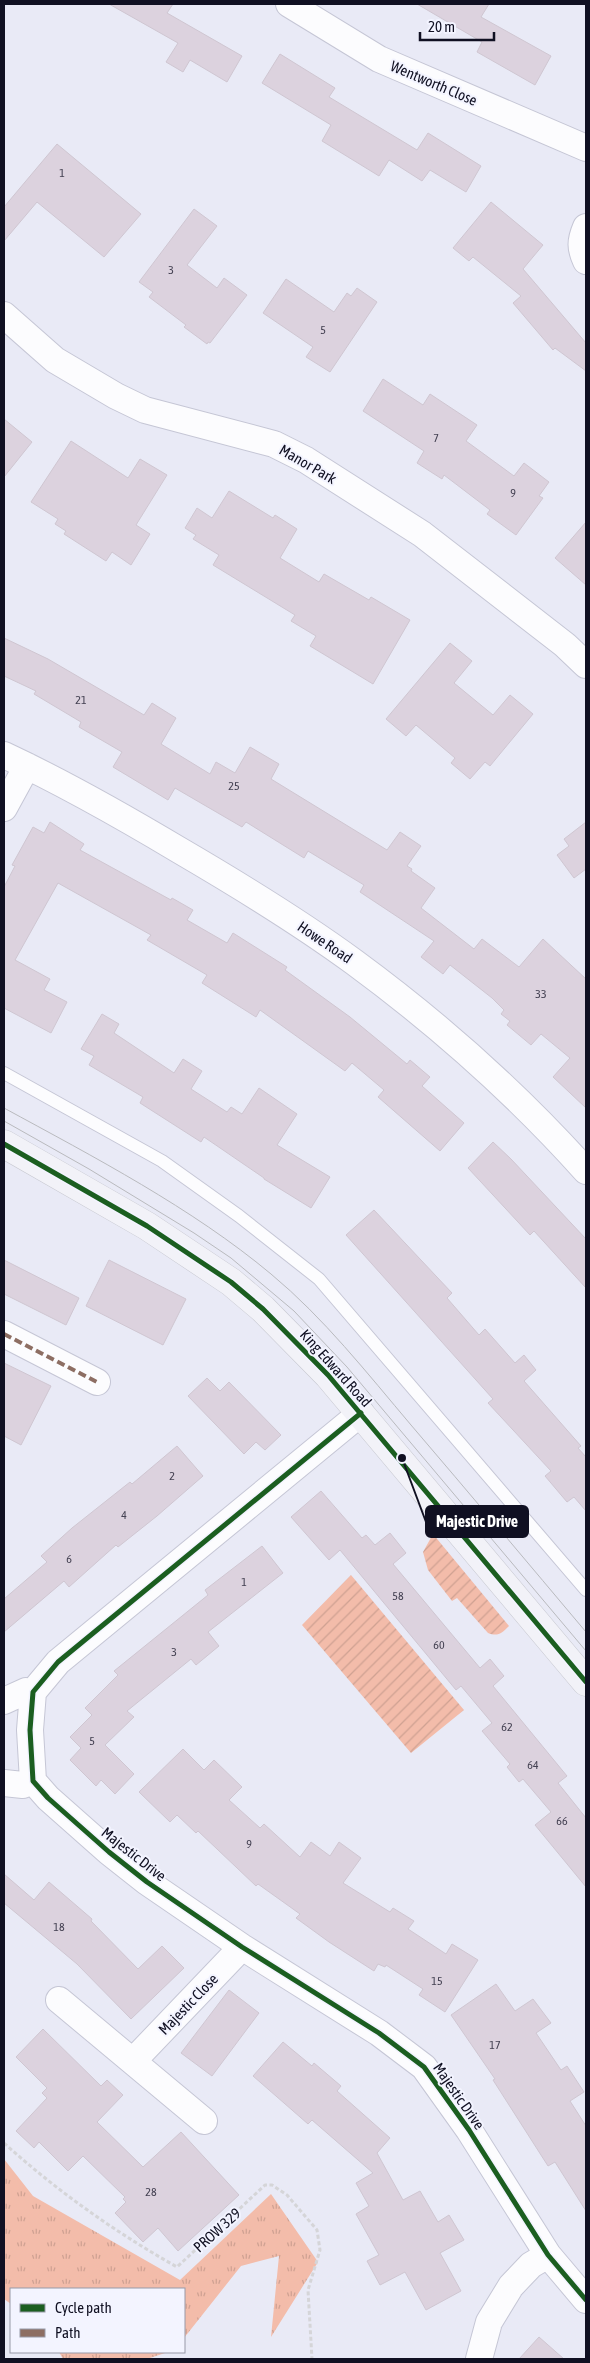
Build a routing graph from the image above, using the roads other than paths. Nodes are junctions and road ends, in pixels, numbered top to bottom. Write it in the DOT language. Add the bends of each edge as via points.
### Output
graph roads {
  1 [pos="289,4"];
  2 [pos="586,148"];
  3 [pos="586,227"];
  4 [pos="586,262"];
  5 [pos="4,315"];
  6 [pos="586,665"];
  7 [pos="15,760"];
  8 [pos="4,808"];
  9 [pos="4,1072"];
  10 [pos="4,1144"];
  11 [pos="586,1171"];
  12 [pos="4,1334"];
  13 [pos="97,1382"];
  14 [pos="360,1413"];
  15 [pos="586,1590"];
  16 [pos="586,1682"];
  17 [pos="33,1692"];
  18 [pos="4,1700"];
  19 [pos="33,1781"];
  20 [pos="4,1783"];
  21 [pos="242,1947"];
  22 [pos="59,2000"];
  23 [pos="134,2061"];
  24 [pos="204,2121"];
  25 [pos="548,2255"];
  26 [pos="586,2300"];
  27 [pos="478,2359"];
  1 -- 2 [label="street, Wentworth Close" via="379,59"];
  3 -- 4 [label="street" via="581,238"];
  5 -- 6 [label="street, Manor Park" via="55,360 123,400 145,410 274,444 306,460 422,534 565,645"];
  7 -- 8 [label="street, Howe Road"];
  7 -- 11 [label="street, Howe Road" via="82,794 262,899 354,962 434,1024 501,1084"];
  9 -- 15 [label="lane" via="162,1161 319,1279"];
  10 -- 14 [label="main road, King Edward Road" via="147,1226 231,1282 295,1340"];
  12 -- 13 [label="street"];
  14 -- 16 [label="main road, King Edward Road"];
  14 -- 17 [label="street" via="58,1662"];
  17 -- 18 [label="street" via="26,1691"];
  17 -- 19 [label="street" via="30,1730"];
  19 -- 20 [label="street" via="22,1785"];
  19 -- 21 [label="street, Majestic Drive" via="109,1852"];
  21 -- 23 [label="street, Majestic Close"];
  21 -- 25 [label="street, Majestic Drive" via="379,2034 424,2067 469,2130"];
  22 -- 23 [label="street"];
  23 -- 24 [label="street"];
  25 -- 26 [label="street, Majestic Drive"];
  25 -- 27 [label="street" via="530,2264 511,2286 489,2322"];
}
